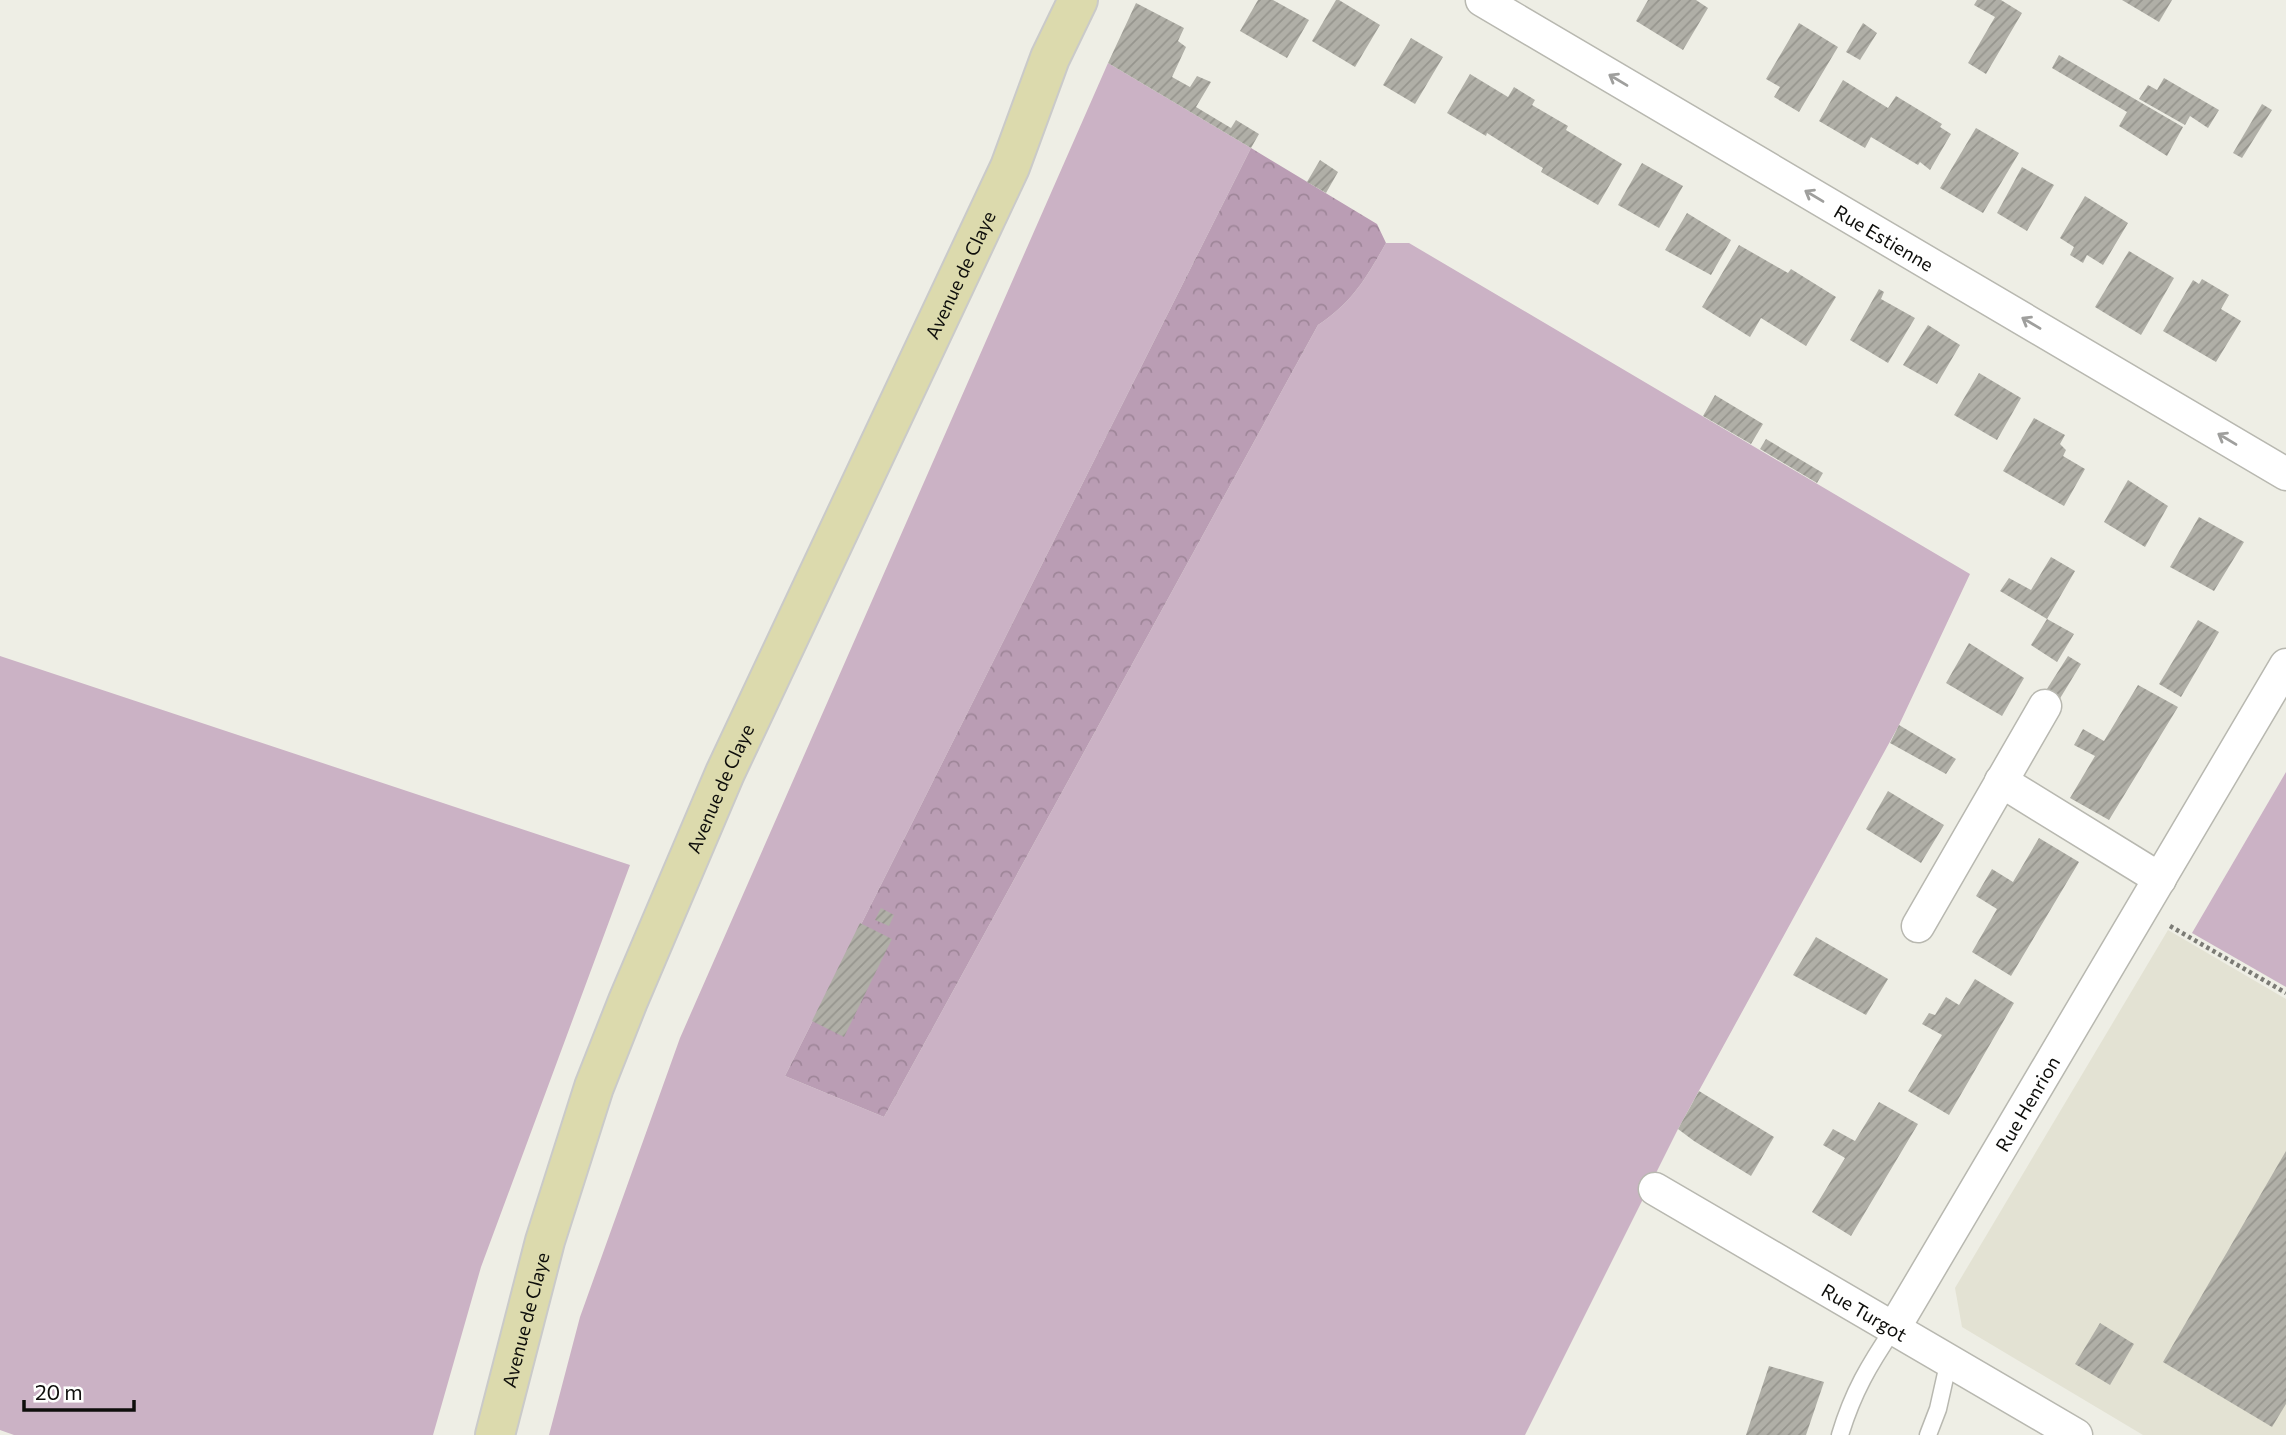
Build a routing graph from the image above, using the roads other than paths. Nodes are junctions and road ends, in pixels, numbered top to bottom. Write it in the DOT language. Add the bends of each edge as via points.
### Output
graph roads {
  1 [pos="1078,0"];
  2 [pos="1102,0"];
  3 [pos="1482,0"];
  4 [pos="1010,167"];
  5 [pos="2286,474"];
  6 [pos="2286,665"];
  7 [pos="2045,706"];
  8 [pos="2001,781"];
  9 [pos="2160,879"];
  10 [pos="1918,926"];
  11 [pos="1655,1189"];
  12 [pos="1894,1328"];
  13 [pos="1949,1360"];
  14 [pos="495,1435"];
  15 [pos="1840,1435"];
  16 [pos="1928,1435"];
  17 [pos="2076,1435"];
  1 -- 4 [label="main road, Avenue de Claye" via="1050,58"];
  2 -- 4 [label="main road, Avenue de Claye" via="1070,69"];
  5 -- 3 [label="street, Rue Estienne, one-way"];
  4 -- 14 [label="main road, Avenue de Claye" via="725,773 628,1000 548,1229"];
  6 -- 9 [label="street, Rue Henrion"];
  7 -- 8 [label="street"];
  8 -- 9 [label="street"];
  8 -- 10 [label="street"];
  9 -- 12 [label="street, Rue Henrion"];
  11 -- 12 [label="street, Rue Turgot"];
  12 -- 13 [label="street, Rue Turgot"];
  12 -- 15 [label="lane" via="1865,1371"];
  13 -- 16 [label="lane"];
  13 -- 17 [label="street, Rue Turgot"];
}
